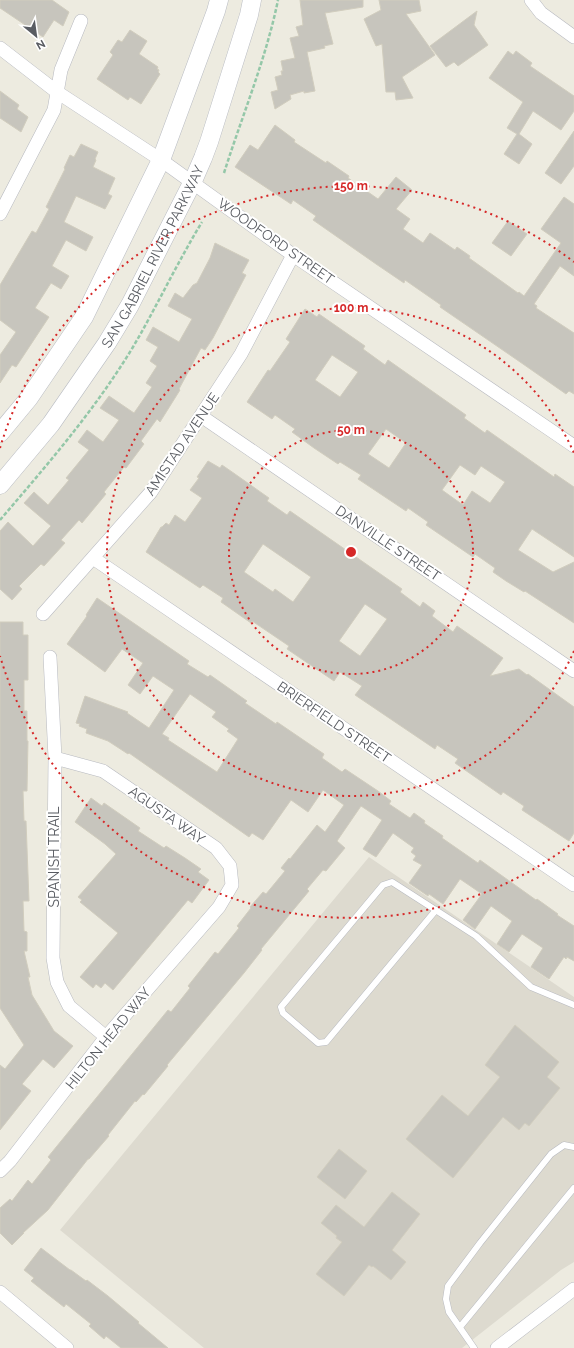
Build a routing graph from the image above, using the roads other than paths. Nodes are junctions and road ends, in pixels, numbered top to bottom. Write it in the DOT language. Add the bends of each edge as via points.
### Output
graph roads {
  1 [pos="219,0"];
  2 [pos="252,0"];
  3 [pos="531,0"];
  4 [pos="81,21"];
  5 [pos="574,37"];
  6 [pos="0,48"];
  7 [pos="57,92"];
  8 [pos="161,160"];
  9 [pos="193,181"];
  10 [pos="0,214"];
  11 [pos="293,255"];
  12 [pos="202,416"];
  13 [pos="0,433"];
  14 [pos="574,446"];
  15 [pos="0,485"];
  16 [pos="93,558"];
  17 [pos="43,614"];
  18 [pos="50,657"];
  19 [pos="574,671"];
  20 [pos="55,758"];
  21 [pos="574,885"];
  22 [pos="219,907"];
  23 [pos="436,910"];
  24 [pos="574,1005"];
  25 [pos="106,1037"];
  26 [pos="574,1147"];
  27 [pos="0,1171"];
  28 [pos="574,1188"];
  29 [pos="574,1289"];
  30 [pos="0,1292"];
  31 [pos="460,1327"];
  32 [pos="67,1348"];
  33 [pos="474,1348"];
  34 [pos="498,1348"];
  1 -- 8 [label="main road"];
  2 -- 9 [label="main road, SAN GABRIEL RIVER PARKWAY" via="209,142"];
  3 -- 5 [label="street" via="541,13"];
  4 -- 7 [label="street" via="61,70"];
  6 -- 7 [label="street, WOODFORD STREET"];
  7 -- 8 [label="street, WOODFORD STREET"];
  7 -- 10 [label="street" via="54,110"];
  8 -- 9 [label="street, WOODFORD STREET"];
  8 -- 13 [label="main road" via="84,317 29,398"];
  9 -- 11 [label="street, WOODFORD STREET"];
  9 -- 15 [label="main road, SAN GABRIEL RIVER PARKWAY" via="130,305 107,343 51,424"];
  11 -- 12 [label="street, AMISTAD AVENUE" via="240,354"];
  11 -- 14 [label="street, WOODFORD STREET"];
  12 -- 16 [label="street, AMISTAD AVENUE" via="151,492"];
  12 -- 19 [label="street, DANVILLE STREET"];
  16 -- 17 [label="street, AMISTAD AVENUE"];
  16 -- 21 [label="street, BRIERFIELD STREET"];
  18 -- 20 [label="street, SPANISH TRAIL"];
  20 -- 22 [label="street, AGUSTA WAY" via="103,771 216,848 230,866 232,885"];
  20 -- 25 [label="street, SPANISH TRAIL" via="53,958 57,982 70,1006"];
  22 -- 25 [label="street, HILTON HEAD WAY"];
  23 -- 23 [label="lane" via="392,882 383,885 281,1007 283,1013 318,1042 326,1042"];
  23 -- 24 [label="lane" via="476,936 531,987"];
  25 -- 27 [label="street, HILTON HEAD WAY"];
  26 -- 31 [label="lane" via="564,1145 551,1154 448,1286 446,1299 449,1312"];
  28 -- 31 [label="lane"];
  29 -- 34 [label="street"];
  30 -- 32 [label="street"];
  31 -- 33 [label="lane"];
}
